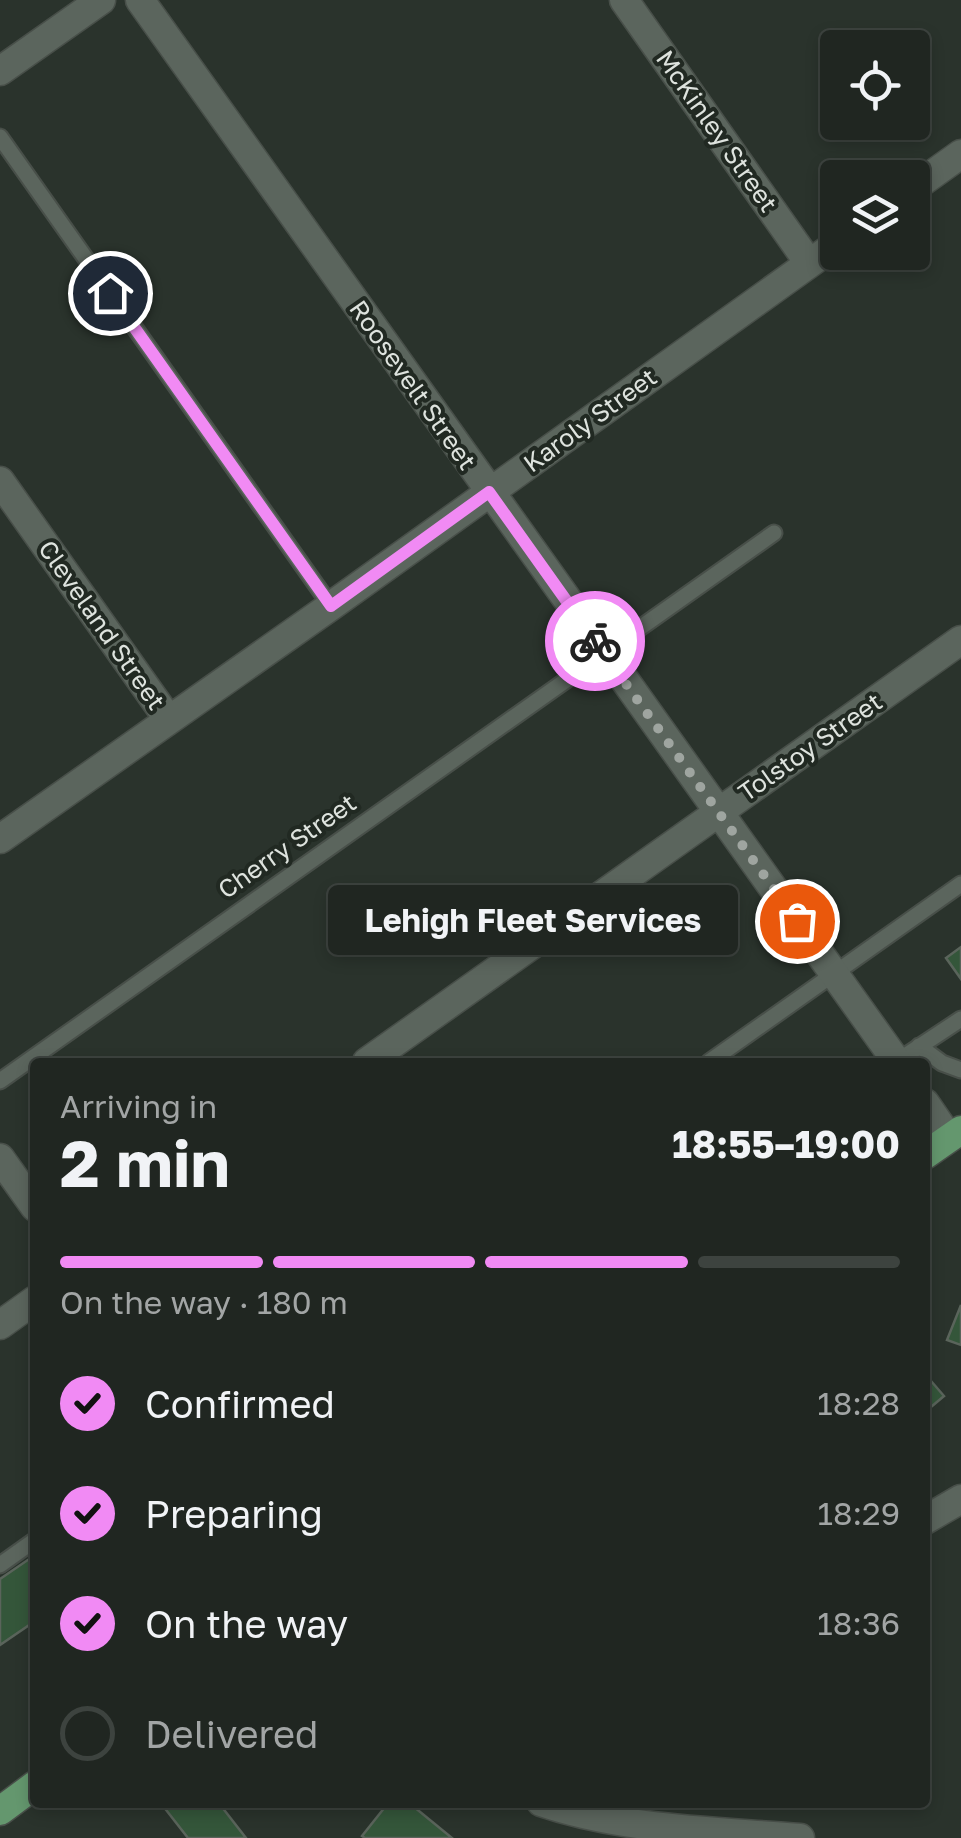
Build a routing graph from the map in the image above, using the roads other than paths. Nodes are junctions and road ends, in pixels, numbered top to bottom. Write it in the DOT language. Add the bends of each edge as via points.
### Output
graph roads {
  1 [pos="101,0"];
  2 [pos="140,0"];
  3 [pos="624,0"];
  4 [pos="0,71"];
  5 [pos="0,137"];
  6 [pos="961,154"];
  7 [pos="930,176"];
  8 [pos="820,254"];
  9 [pos="809,262"];
  10 [pos="0,481"];
  11 [pos="489,492"];
  12 [pos="774,532"];
  13 [pos="331,606"];
  14 [pos="961,640"];
  15 [pos="604,653"];
  16 [pos="169,720"];
  17 [pos="719,811"];
  18 [pos="4,829"];
  19 [pos="961,884"];
  20 [pos="834,974"];
  21 [pos="961,1019"];
  22 [pos="904,1057"];
  23 [pos="31,1058"];
  24 [pos="373,1058"];
  25 [pos="715,1058"];
  26 [pos="30,1059"];
  27 [pos="930,1061"];
  28 [pos="961,1070"];
  29 [pos="0,1080"];
  30 [pos="930,1108"];
  31 [pos="955,1134"];
  32 [pos="930,1152"];
  33 [pos="0,1158"];
  34 [pos="30,1200"];
  35 [pos="30,1304"];
  36 [pos="0,1326"];
  37 [pos="961,1499"];
  38 [pos="930,1517"];
  39 [pos="30,1544"];
  40 [pos="0,1566"];
  41 [pos="30,1789"];
  42 [pos="557,1808"];
  43 [pos="0,1811"];
  44 [pos="800,1838"];
  1 -- 4 [label="street"];
  2 -- 11 [label="street, Roosevelt Street"];
  3 -- 9 [label="street, McKinley Street"];
  5 -- 13 [label="lane"];
  6 -- 7 [label="street"];
  8 -- 9 [label="street, Karoly Street"];
  9 -- 11 [label="street, Karoly Street"];
  10 -- 16 [label="street, Cleveland Street"];
  11 -- 13 [label="street, Karoly Street"];
  11 -- 15 [label="street, Roosevelt Street"];
  12 -- 15 [label="lane, Cherry Street"];
  13 -- 16 [label="street, Karoly Street"];
  14 -- 17 [label="street, Tolstoy Street"];
  15 -- 17 [label="street, Roosevelt Street"];
  15 -- 23 [label="lane, Cherry Street"];
  16 -- 18 [label="street, Karoly Street"];
  17 -- 20 [label="street, Roosevelt Street"];
  17 -- 24 [label="street, Tolstoy Street"];
  19 -- 20 [label="lane"];
  20 -- 22 [label="street, Roosevelt Street"];
  20 -- 25 [label="lane"];
  21 -- 22 [label="lane"];
  26 -- 29 [label="lane, Cherry Street"];
  27 -- 28 [label="lane"];
  30 -- 31 [label="street"];
  31 -- 32 [label="main road"];
  33 -- 34 [label="street"];
  35 -- 36 [label="street"];
  37 -- 38 [label="street"];
  39 -- 40 [label="lane"];
  41 -- 43 [label="main road"];
  42 -- 44 [label="street"];
}
